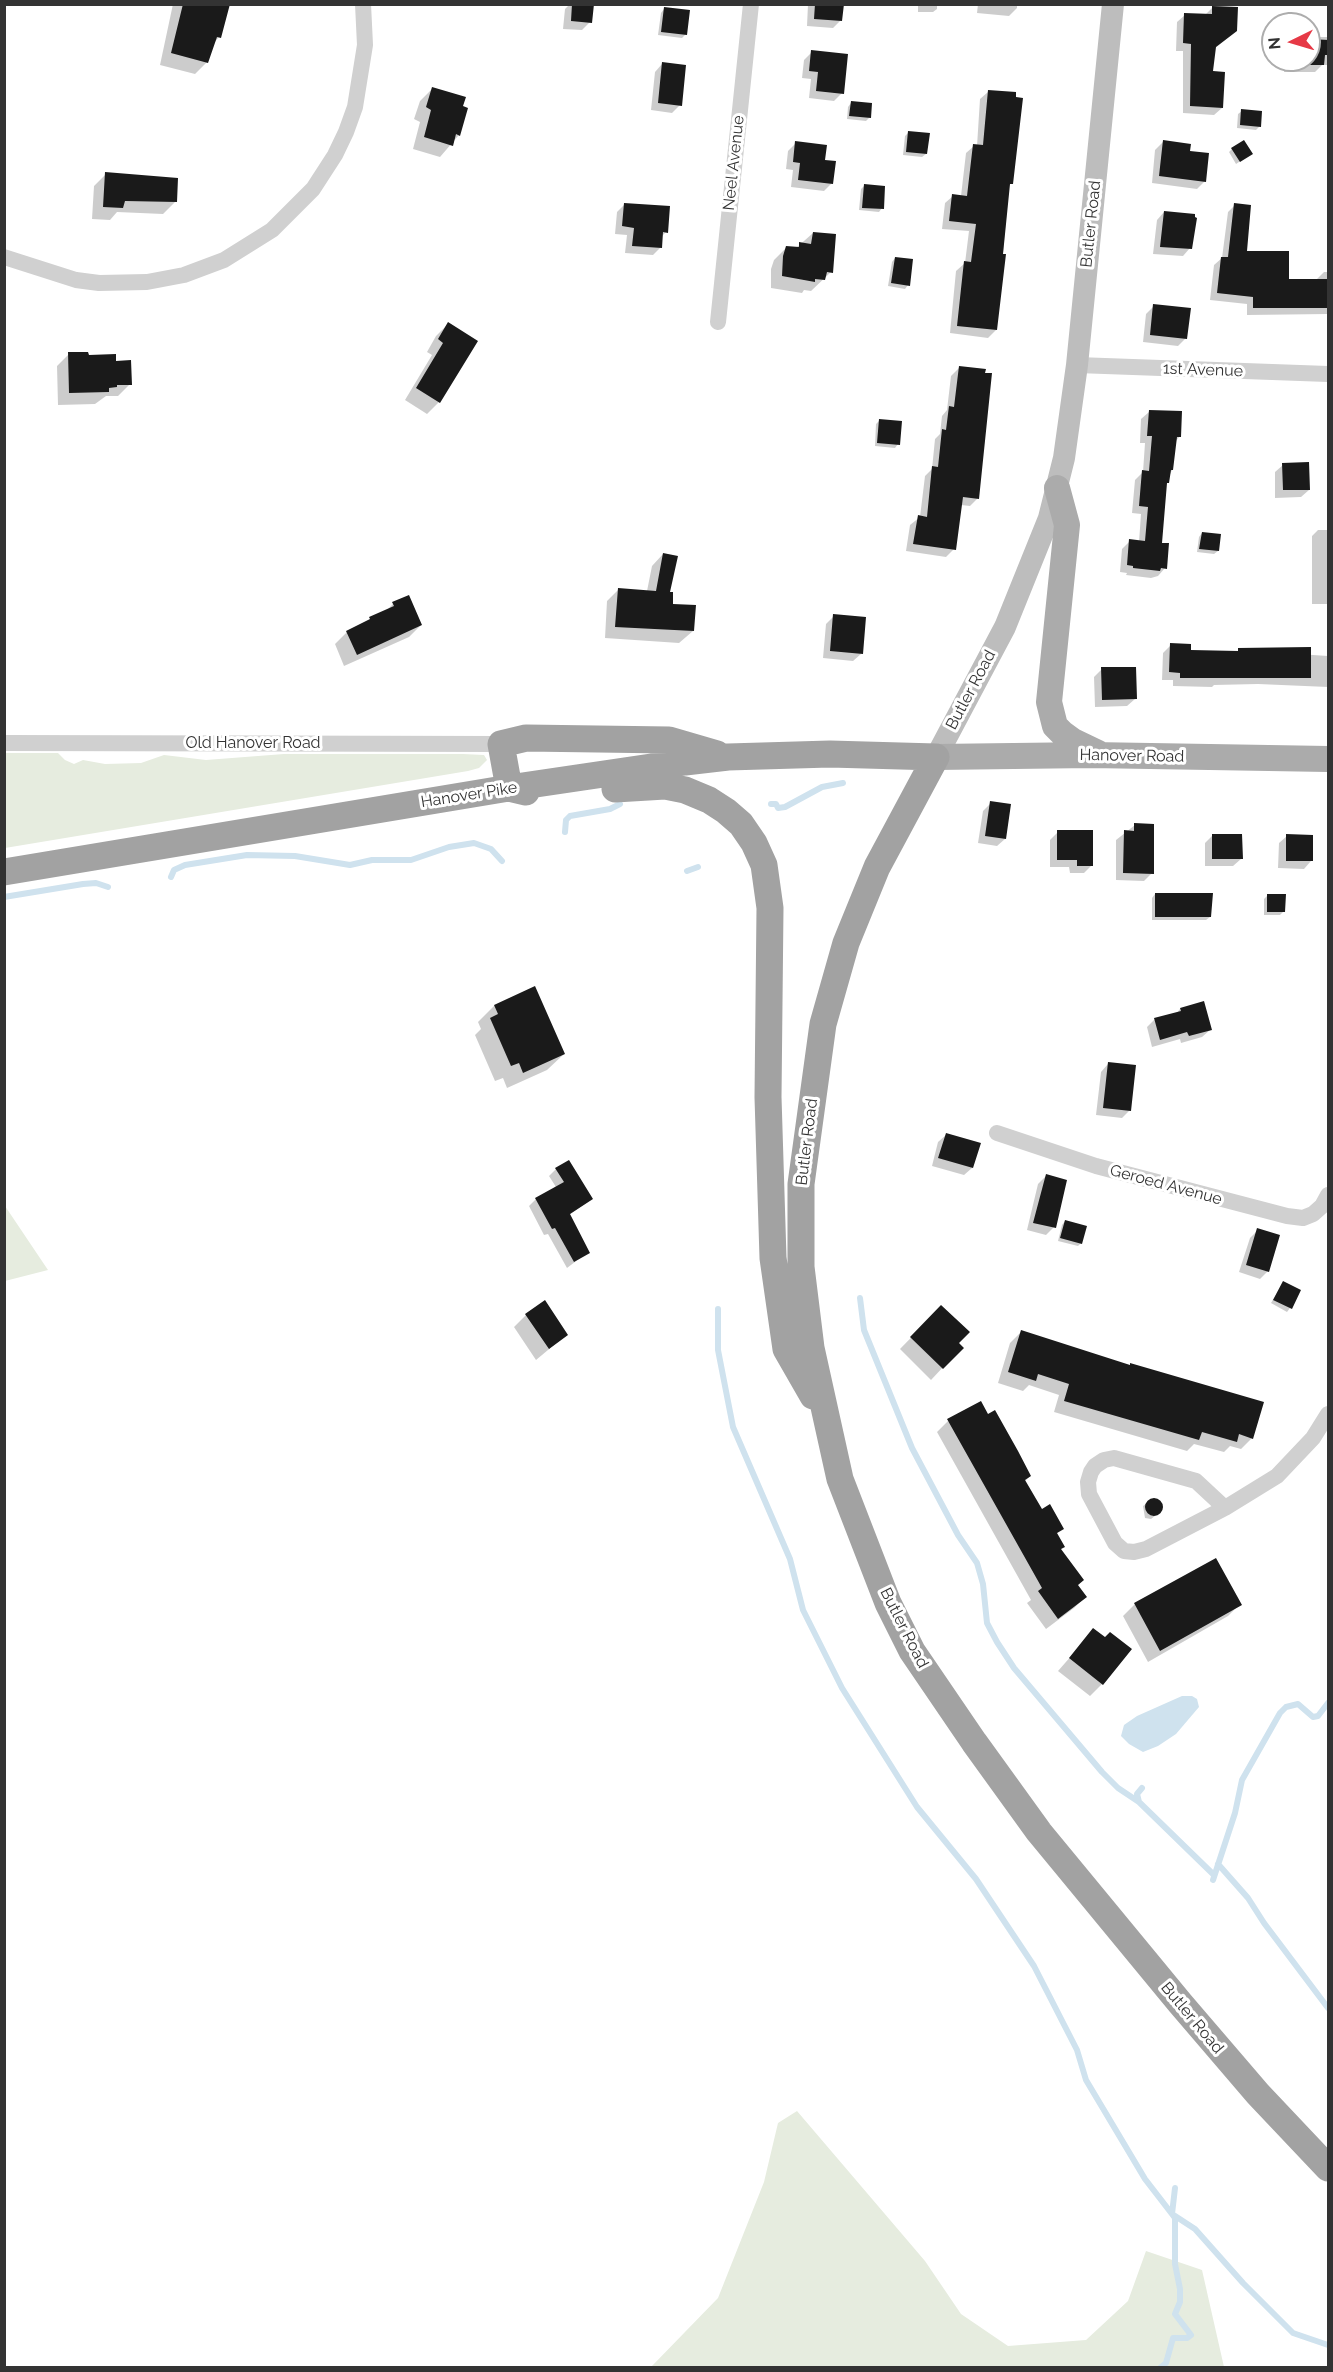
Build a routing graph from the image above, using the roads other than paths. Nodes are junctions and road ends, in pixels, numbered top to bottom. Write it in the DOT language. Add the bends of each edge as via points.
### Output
graph roads {
  1 [pos="363,4"];
  2 [pos="751,4"];
  3 [pos="1113,4"];
  4 [pos="4,256"];
  5 [pos="718,322"];
  6 [pos="1077,365"];
  7 [pos="1329,374"];
  8 [pos="1057,488"];
  9 [pos="4,743"];
  10 [pos="501,744"];
  11 [pos="1104,755"];
  12 [pos="728,757"];
  13 [pos="936,757"];
  14 [pos="1329,759"];
  15 [pos="509,788"];
  16 [pos="4,872"];
  17 [pos="997,1133"];
  18 [pos="1329,1195"];
  19 [pos="1329,1414"];
  20 [pos="824,1415"];
  21 [pos="1225,1508"];
  22 [pos="1329,2168"];
  1 -- 4 [label="street" via="365,45 355,107 346,132 313,189 272,230 224,260 184,275 147,282 76,280"];
  2 -- 5 [label="street, Neel Avenue"];
  3 -- 6 [label="main road, Butler Road"];
  6 -- 7 [label="street, 1st Avenue"];
  6 -- 8 [label="main road, Butler Road"];
  8 -- 11 [label="main road" via="1067,525 1049,702 1062,733"];
  8 -- 13 [label="main road, Butler Road" via="1005,627"];
  9 -- 10 [label="street, Old Hanover Road"];
  10 -- 12 [label="highway" via="526,738 669,740"];
  10 -- 15 [label="highway"];
  11 -- 13 [label="main road, Hanover Road"];
  11 -- 14 [label="main road, Hanover Road"];
  12 -- 13 [label="highway, Hanover Pike"];
  12 -- 15 [label="highway, Hanover Pike"];
  13 -- 20 [label="highway, Butler Road" via="877,867 846,943 823,1024 801,1184 801,1266"];
  15 -- 16 [label="highway, Hanover Pike"];
  15 -- 20 [label="highway" via="545,796 638,786 685,790 726,811 754,843 764,865 770,908 768,1097 773,1258 786,1350"];
  17 -- 18 [label="street, Geroed Avenue" via="1096,1166 1287,1216 1303,1218 1313,1214"];
  19 -- 21 [label="street" via="1313,1438 1277,1476"];
  20 -- 22 [label="highway, Butler Road" via="846,1497 888,1603 912,1651 943,1698 1039,1832 1083,1886 1221,2052"];
  21 -- 21 [label="street" via="1146,1549 1124,1551 1115,1543 1089,1494 1088,1482 1095,1466 1114,1458 1196,1481"];
}
